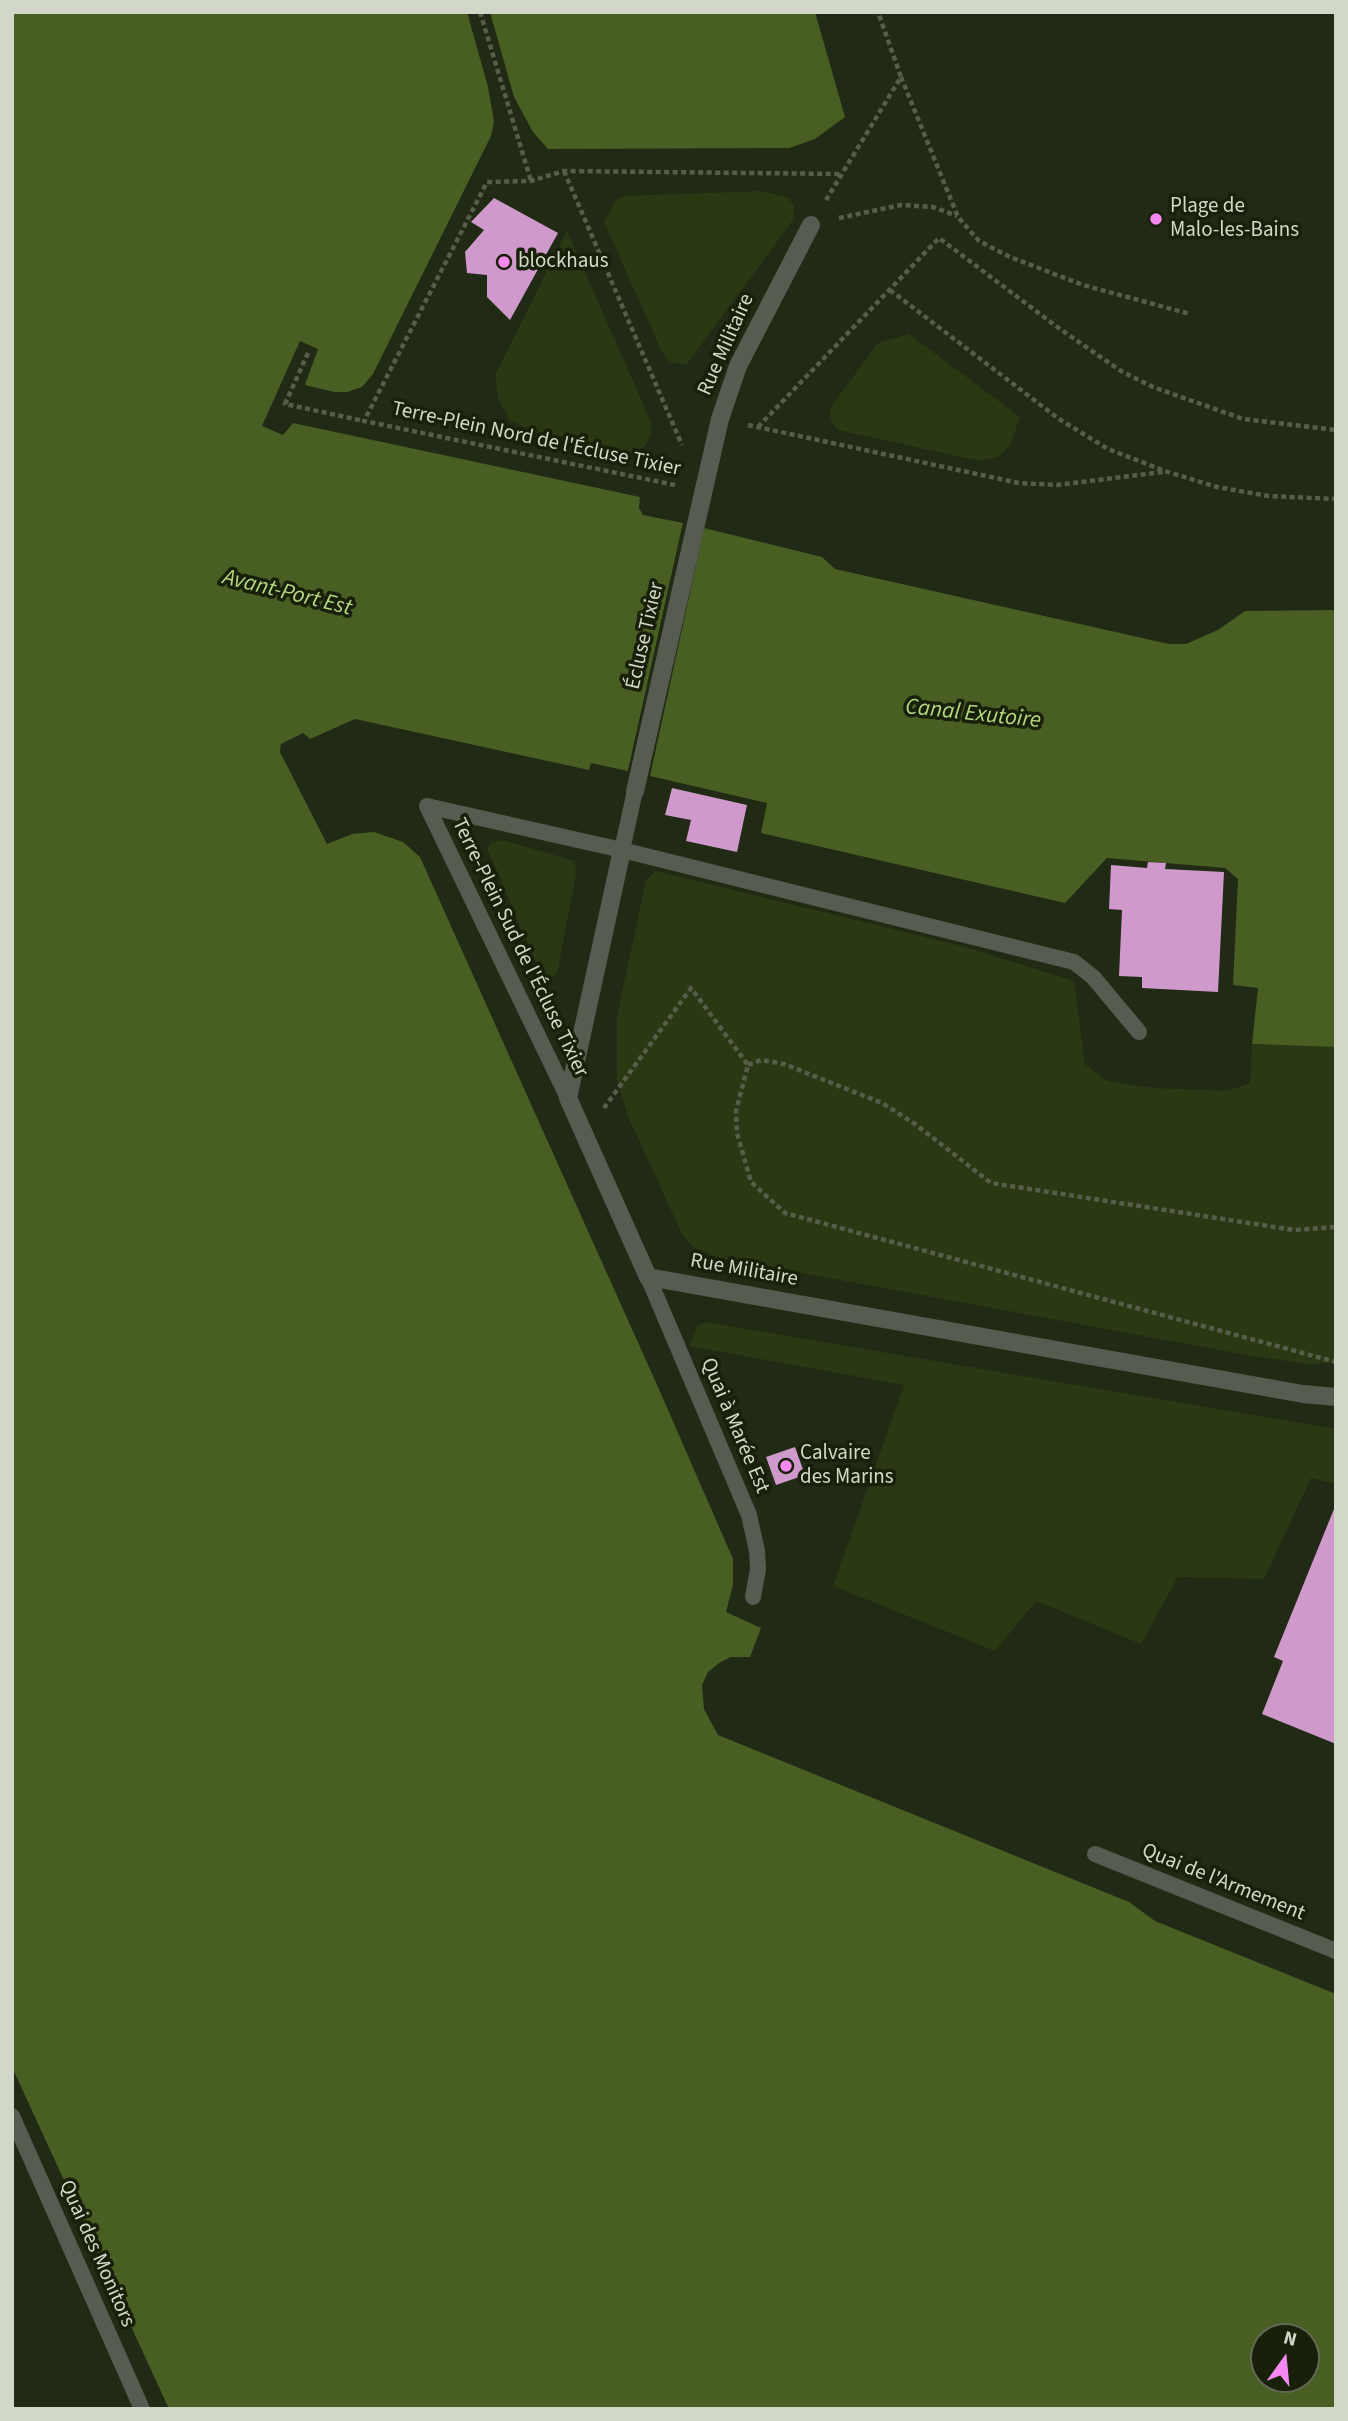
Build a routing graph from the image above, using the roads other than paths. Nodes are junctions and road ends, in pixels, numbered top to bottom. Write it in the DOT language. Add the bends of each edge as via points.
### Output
graph roads {
  1 [pos="811,225"];
  2 [pos="702,490"];
  3 [pos="635,791"];
  4 [pos="622,850"];
  5 [pos="1139,1032"];
  6 [pos="568,1098"];
  7 [pos="648,1277"];
  8 [pos="1336,1397"];
  9 [pos="753,1597"];
  10 [pos="1096,1854"];
  11 [pos="1336,1951"];
  12 [pos="12,2116"];
  13 [pos="142,2409"];
  1 -- 2 [label="street, Rue Militaire" via="738,366"];
  2 -- 3 [label="street, Écluse Tixier"];
  3 -- 4 [label="lane"];
  4 -- 5 [label="lane" via="1074,962 1093,977"];
  4 -- 6 [label="street"];
  4 -- 6 [label="lane, Terre-Plein Sud de l'Écluse Tixier" via="427,806"];
  6 -- 7 [label="street"];
  7 -- 8 [label="street, Rue Militaire"];
  7 -- 9 [label="lane, Quai à Marée Est" via="749,1515 758,1569"];
  10 -- 11 [label="lane, Quai de l'Armement"];
  12 -- 13 [label="lane, Quai des Monitors"];
}
